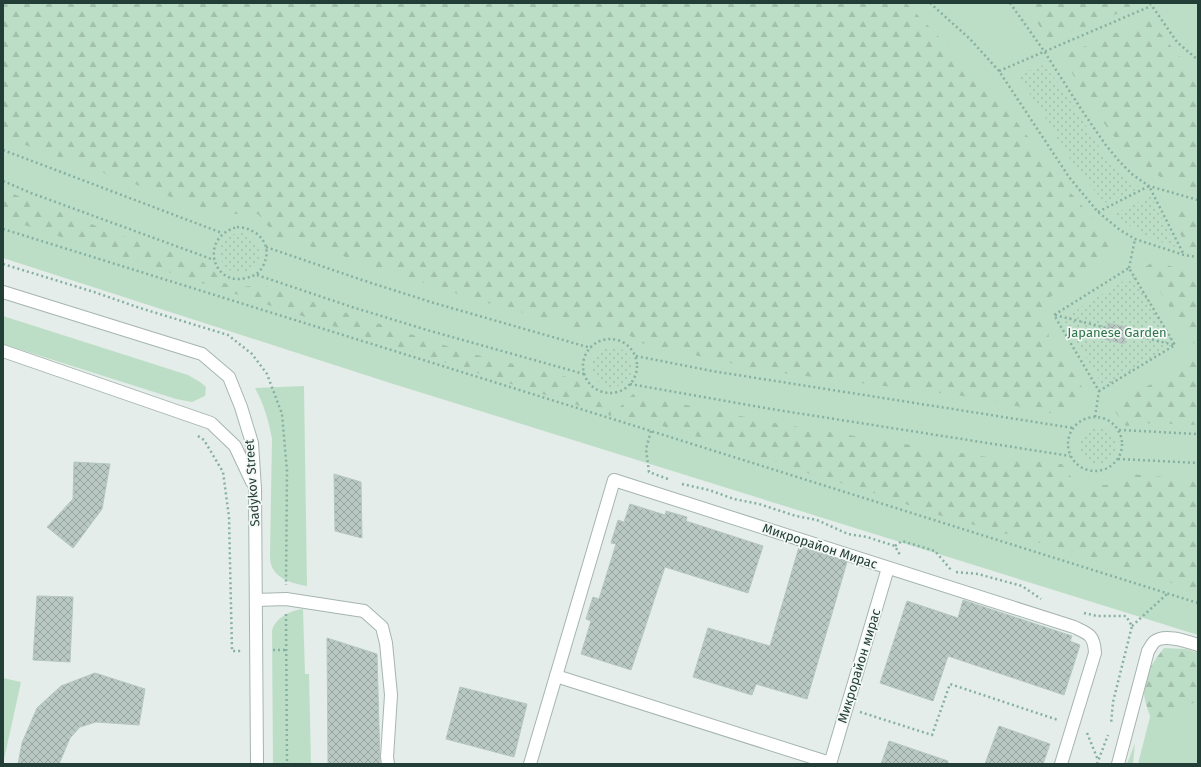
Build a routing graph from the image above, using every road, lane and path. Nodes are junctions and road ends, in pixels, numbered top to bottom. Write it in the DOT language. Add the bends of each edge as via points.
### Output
graph roads {
  1 [pos="930,3"];
  2 [pos="1010,3"];
  3 [pos="1150,5"];
  4 [pos="1044,51"];
  5 [pos="1198,60"];
  6 [pos="999,71"];
  7 [pos="3,150"];
  8 [pos="3,181"];
  9 [pos="1149,186"];
  10 [pos="1198,200"];
  11 [pos="1098,212"];
  12 [pos="3,229"];
  13 [pos="222,233"];
  14 [pos="1135,239"];
  15 [pos="266,247"];
  16 [pos="1184,255"];
  17 [pos="1198,258"];
  18 [pos="214,260"];
  19 [pos="1129,268"];
  20 [pos="257,275"];
  21 [pos="3,292"];
  22 [pos="1054,315"];
  23 [pos="1175,345"];
  24 [pos="591,348"];
  25 [pos="3,350"];
  26 [pos="636,356"];
  27 [pos="584,374"];
  28 [pos="630,384"];
  29 [pos="1099,391"];
  30 [pos="1095,417"];
  31 [pos="1073,428"];
  32 [pos="1119,430"];
  33 [pos="193,432"];
  34 [pos="1198,434"];
  35 [pos="1070,456"];
  36 [pos="1118,459"];
  37 [pos="1198,464"];
  38 [pos="255,489"];
  39 [pos="895,546"];
  40 [pos="888,568"];
  41 [pos="953,572"];
  42 [pos="1167,593"];
  43 [pos="256,600"];
  44 [pos="1198,603"];
  45 [pos="1132,626"];
  46 [pos="1198,645"];
  47 [pos="273,650"];
  48 [pos="287,650"];
  49 [pos="241,651"];
  50 [pos="556,676"];
  51 [pos="847,708"];
  52 [pos="1073,725"];
  53 [pos="1098,760"];
  54 [pos="258,764"];
  55 [pos="388,764"];
  56 [pos="530,764"];
  57 [pos="830,764"];
  58 [pos="1060,764"];
  59 [pos="1118,764"];
  1 -- 6 [label="path" via="970,39"];
  2 -- 4 [label="path"];
  3 -- 4 [label="path"];
  3 -- 5 [label="path" via="1177,42"];
  4 -- 6 [label="path"];
  4 -- 9 [label="path" via="1104,144 1133,175"];
  6 -- 11 [label="path" via="1069,177"];
  7 -- 13 [label="path"];
  8 -- 18 [label="path"];
  9 -- 10 [label="path"];
  9 -- 11 [label="path"];
  9 -- 16 [label="path"];
  11 -- 14 [label="path"];
  12 -- 42 [label="path"];
  13 -- 15 [label="path" via="229,229 245,227 260,235"];
  13 -- 18 [label="path" via="214,248"];
  14 -- 16 [label="path"];
  14 -- 19 [label="path"];
  15 -- 20 [label="path" via="266,258"];
  15 -- 24 [label="path" via="434,303"];
  16 -- 17 [label="path"];
  18 -- 20 [label="path" via="220,271 234,279"];
  19 -- 22 [label="path"];
  19 -- 23 [label="path"];
  20 -- 27 [label="path" via="427,330"];
  21 -- 38 [label="street, Sadykov Street" via="202,354 229,376 252,443"];
  22 -- 23 [label="path"];
  22 -- 29 [label="path"];
  23 -- 29 [label="path"];
  24 -- 26 [label="path" via="603,340 618,340"];
  24 -- 27 [label="path" via="584,361"];
  25 -- 38 [label="street" via="211,423 235,446"];
  26 -- 28 [label="path" via="636,371"];
  26 -- 31 [label="path" via="712,371"];
  27 -- 28 [label="path" via="589,383 604,392 621,391"];
  28 -- 35 [label="path"];
  29 -- 30 [label="path"];
  30 -- 31 [label="path" via="1085,418"];
  30 -- 32 [label="path" via="1108,420"];
  31 -- 35 [label="path" via="1067,446"];
  32 -- 34 [label="path"];
  32 -- 36 [label="path" via="1123,445"];
  33 -- 49 [label="path" via="204,440 223,472 229,517 232,651"];
  35 -- 36 [label="path" via="1079,467 1096,472 1112,466"];
  36 -- 37 [label="path"];
  38 -- 43 [label="street, Sadykov Street"];
  39 -- 41 [label="path" via="902,541 935,551"];
  40 -- 50 [label="street, Микрорайон Мирас" via="614,480"];
  40 -- 51 [label="street, Микрорайон мирас"];
  40 -- 52 [label="street, Микрорайон Мирас" via="1074,627 1088,634 1094,643 1095,653"];
  42 -- 44 [label="path"];
  42 -- 45 [label="path"];
  43 -- 54 [label="street, Sadykov Street"];
  43 -- 55 [label="street" via="286,599 364,611 382,627 391,695"];
  46 -- 59 [label="street" via="1178,639 1154,642 1148,651"];
  47 -- 48 [label="path"];
  50 -- 56 [label="street, Микрорайон Мирас"];
  50 -- 57 [label="street"];
  51 -- 52 [label="path" via="932,735 950,684"];
  51 -- 57 [label="street, Микрорайон мирас"];
  52 -- 53 [label="path" via="1086,729"];
  52 -- 58 [label="street, Микрорайон Мирас"];
}
